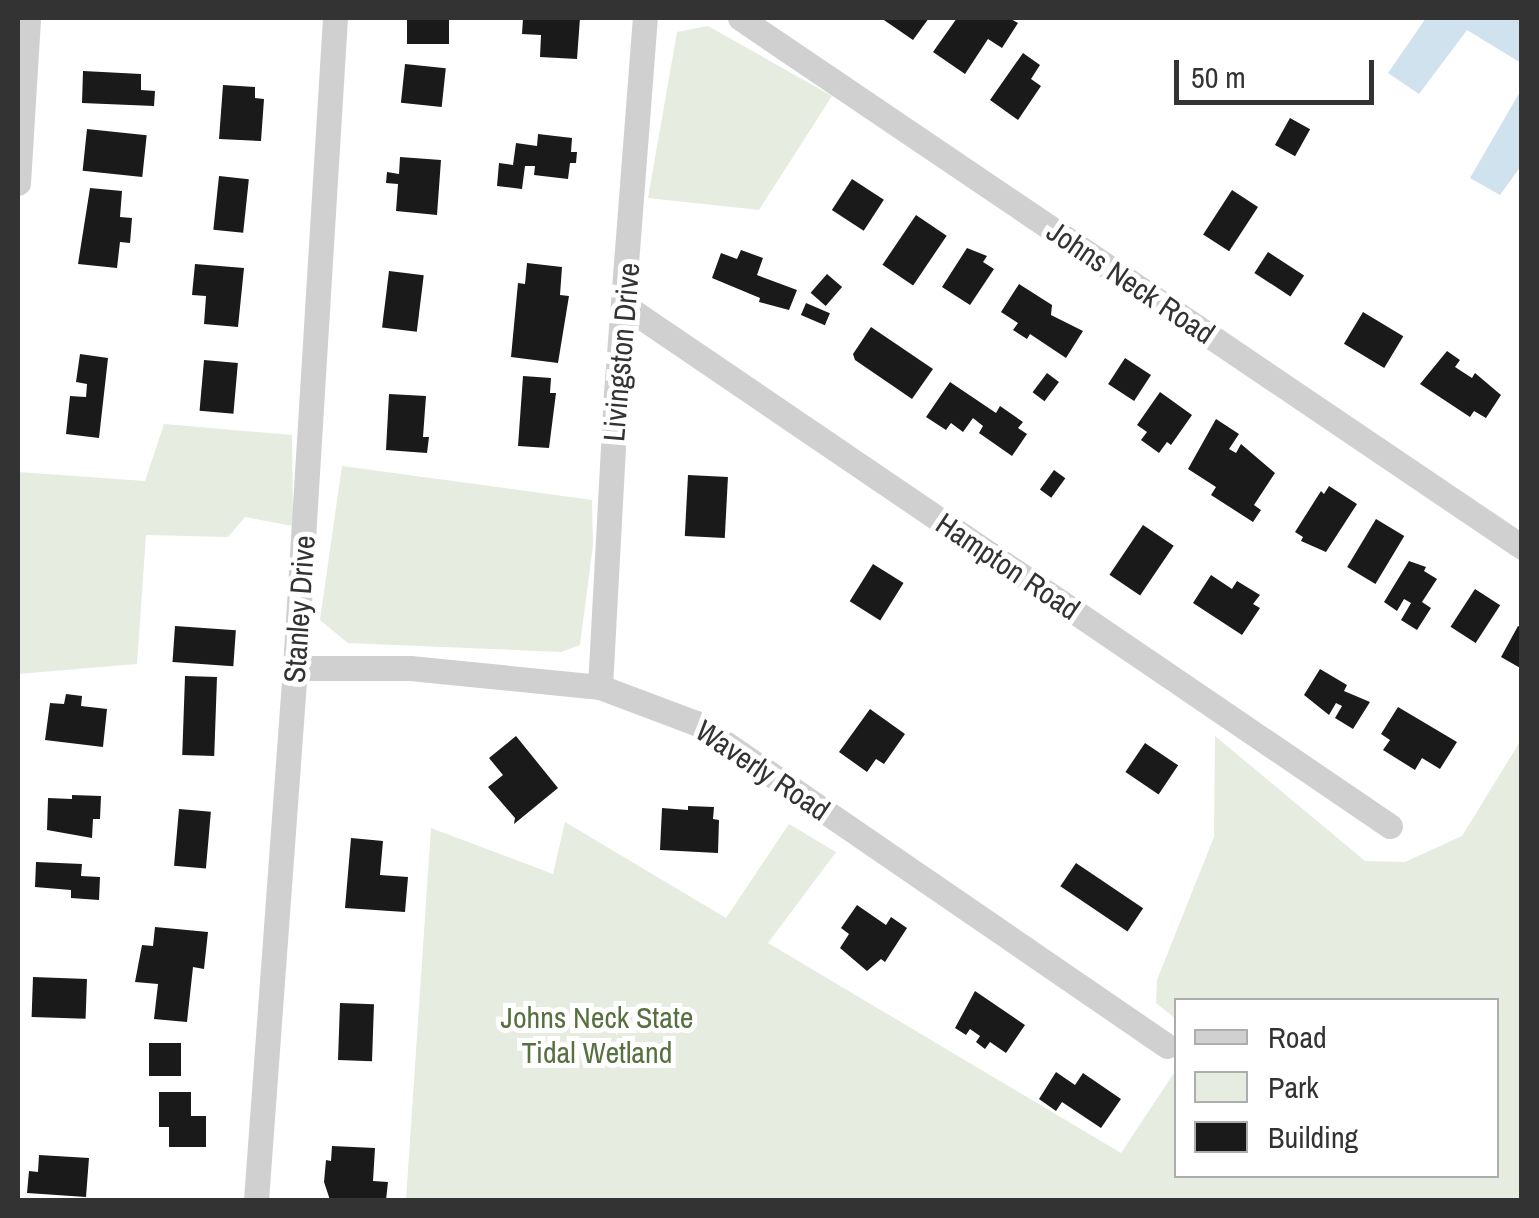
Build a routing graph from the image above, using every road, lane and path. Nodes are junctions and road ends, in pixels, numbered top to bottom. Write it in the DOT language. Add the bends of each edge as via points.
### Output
graph roads {
  1 [pos="28,18"];
  2 [pos="335,18"];
  3 [pos="644,18"];
  4 [pos="740,18"];
  5 [pos="18,183"];
  6 [pos="626,306"];
  7 [pos="1522,547"];
  8 [pos="296,668"];
  9 [pos="600,687"];
  10 [pos="1390,826"];
  11 [pos="1167,1046"];
  12 [pos="256,1200"];
  1 -- 5 [label="street"];
  2 -- 8 [label="street, Stanley Drive"];
  3 -- 6 [label="street, Livingston Drive"];
  4 -- 7 [label="street, Johns Neck Road"];
  6 -- 9 [label="street, Livingston Drive" via="614,406"];
  6 -- 10 [label="street, Hampton Road"];
  8 -- 9 [label="street, Waverly Road" via="410,668"];
  8 -- 12 [label="street, Stanley Drive"];
  9 -- 11 [label="street, Waverly Road" via="696,723"];
}
